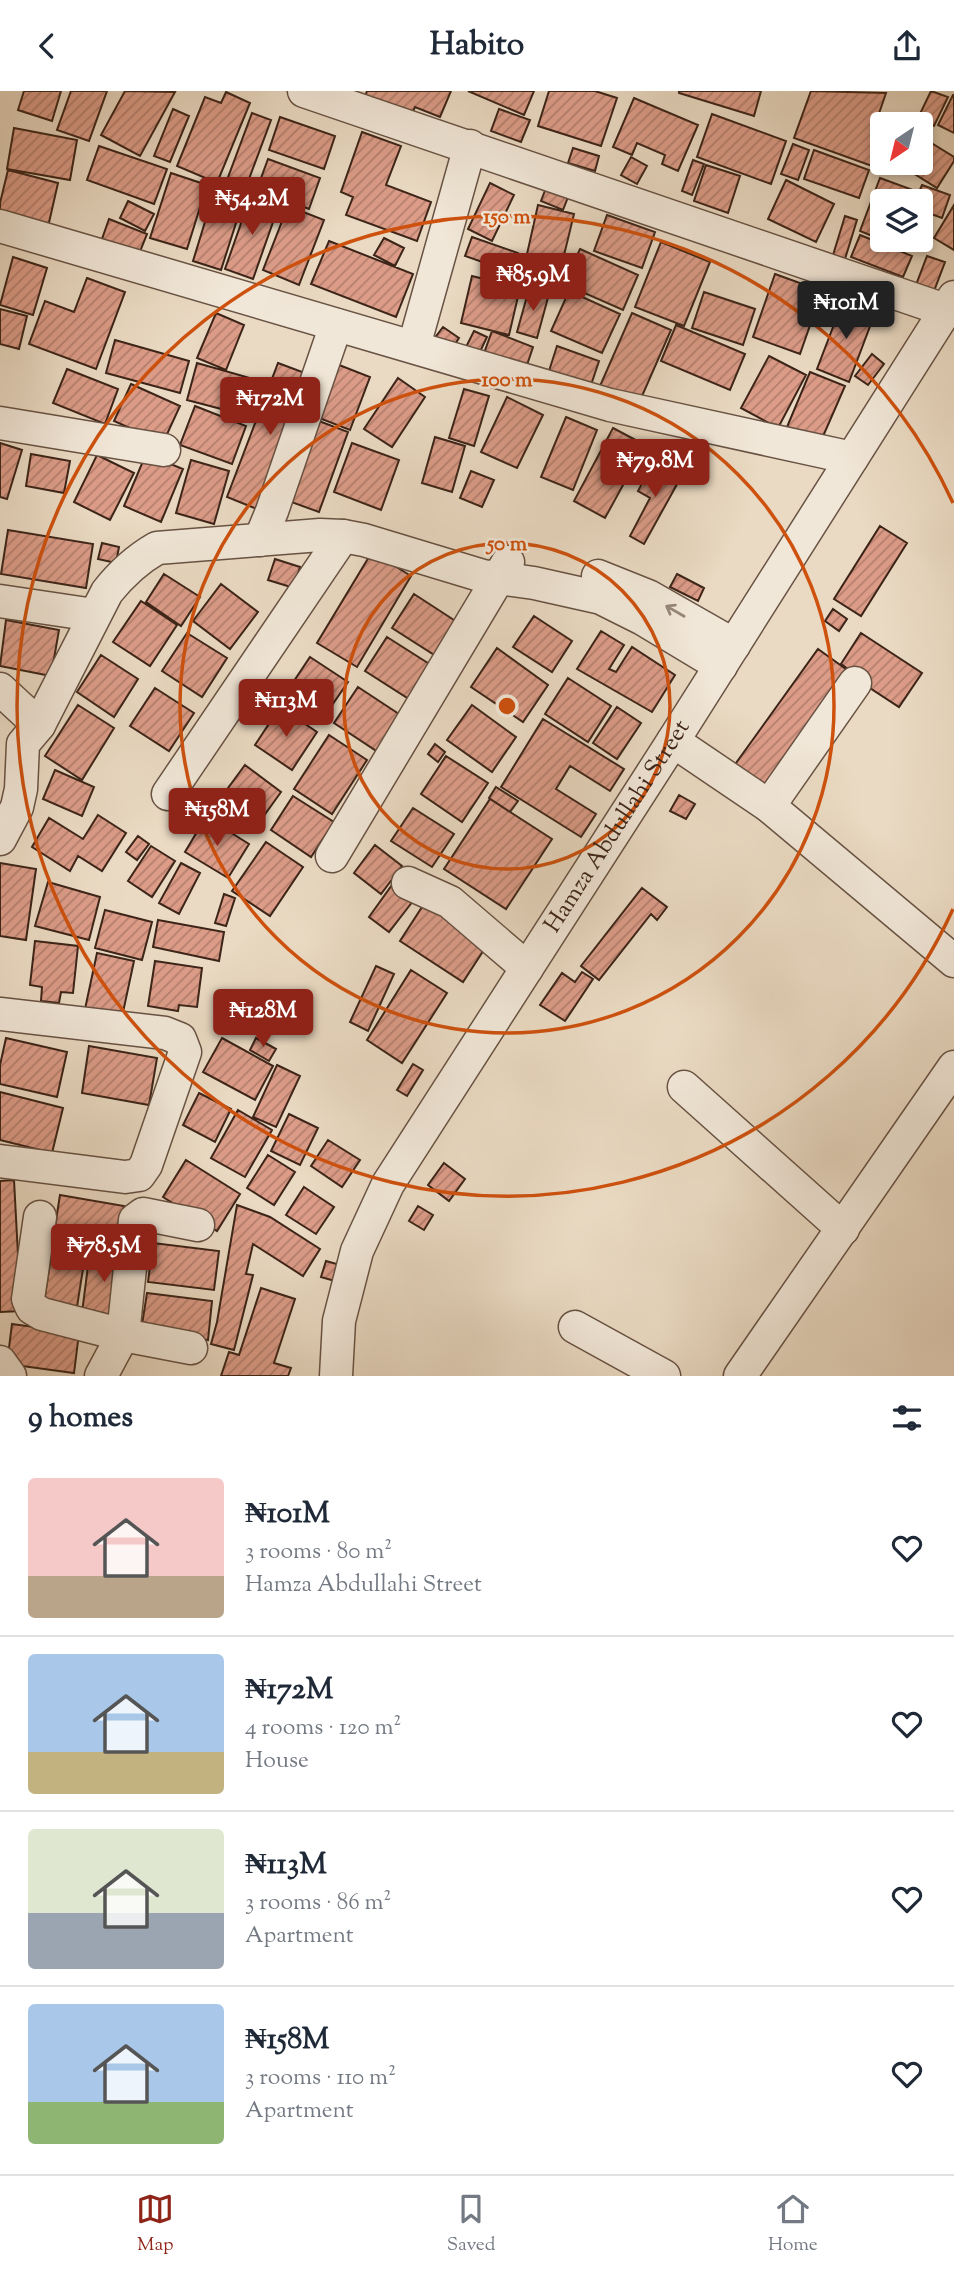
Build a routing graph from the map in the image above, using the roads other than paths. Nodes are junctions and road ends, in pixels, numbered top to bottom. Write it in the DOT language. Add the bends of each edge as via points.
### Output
graph roads {
  1 [pos="304,91"];
  2 [pos="470,146"];
  3 [pos="0,226"];
  4 [pos="949,303"];
  5 [pos="336,325"];
  6 [pos="414,346"];
  7 [pos="0,423"];
  8 [pos="164,450"];
  9 [pos="852,458"];
  10 [pos="343,536"];
  11 [pos="260,540"];
  12 [pos="498,571"];
  13 [pos="0,601"];
  14 [pos="94,615"];
  15 [pos="727,655"];
  16 [pos="855,683"];
  17 [pos="0,689"];
  18 [pos="39,725"];
  19 [pos="673,741"];
  20 [pos="168,793"];
  21 [pos="769,806"];
  22 [pos="0,839"];
  23 [pos="332,856"];
  24 [pos="408,883"];
  25 [pos="954,961"];
  26 [pos="527,968"];
  27 [pos="0,1014"];
  28 [pos="954,1067"];
  29 [pos="684,1087"];
  30 [pos="0,1161"];
  31 [pos="40,1217"];
  32 [pos="198,1225"];
  33 [pos="843,1229"];
  34 [pos="575,1327"];
  35 [pos="123,1335"];
  36 [pos="191,1349"];
  37 [pos="0,1362"];
  38 [pos="10,1376"];
  39 [pos="101,1376"];
  40 [pos="336,1376"];
  41 [pos="664,1376"];
  42 [pos="740,1376"];
  1 -- 2 [label="street"];
  2 -- 4 [label="street"];
  2 -- 6 [label="street"];
  3 -- 5 [label="street"];
  4 -- 9 [label="street, Hamza Abdullahi Street"];
  5 -- 6 [label="street"];
  5 -- 11 [label="street"];
  6 -- 9 [label="street" via="610,405"];
  7 -- 8 [label="street"];
  9 -- 15 [label="street, Hamza Abdullahi Street"];
  10 -- 11 [label="street"];
  10 -- 12 [label="street"];
  10 -- 20 [label="street"];
  11 -- 14 [label="street" via="157,548 122,573"];
  12 -- 15 [label="street" via="601,598"];
  12 -- 23 [label="street"];
  13 -- 14 [label="street"];
  14 -- 18 [label="street"];
  15 -- 19 [label="street, Hamza Abdullahi Street"];
  16 -- 21 [label="street"];
  17 -- 18 [label="street"];
  18 -- 22 [label="street" via="23,744 17,807"];
  19 -- 21 [label="street"];
  19 -- 26 [label="street, Hamza Abdullahi Street"];
  21 -- 25 [label="street"];
  24 -- 26 [label="street" via="450,902"];
  26 -- 40 [label="street, Hamza Abdullahi Street" via="388,1184 358,1251 339,1321"];
  27 -- 30 [label="street" via="165,1033 180,1039 185,1052 139,1175"];
  28 -- 33 [label="street"];
  29 -- 33 [label="street"];
  31 -- 35 [label="street" via="28,1299 32,1308"];
  32 -- 35 [label="street" via="143,1214 135,1220"];
  33 -- 42 [label="street"];
  34 -- 41 [label="street"];
  35 -- 36 [label="street"];
  35 -- 39 [label="street"];
  37 -- 38 [label="street"];
}
